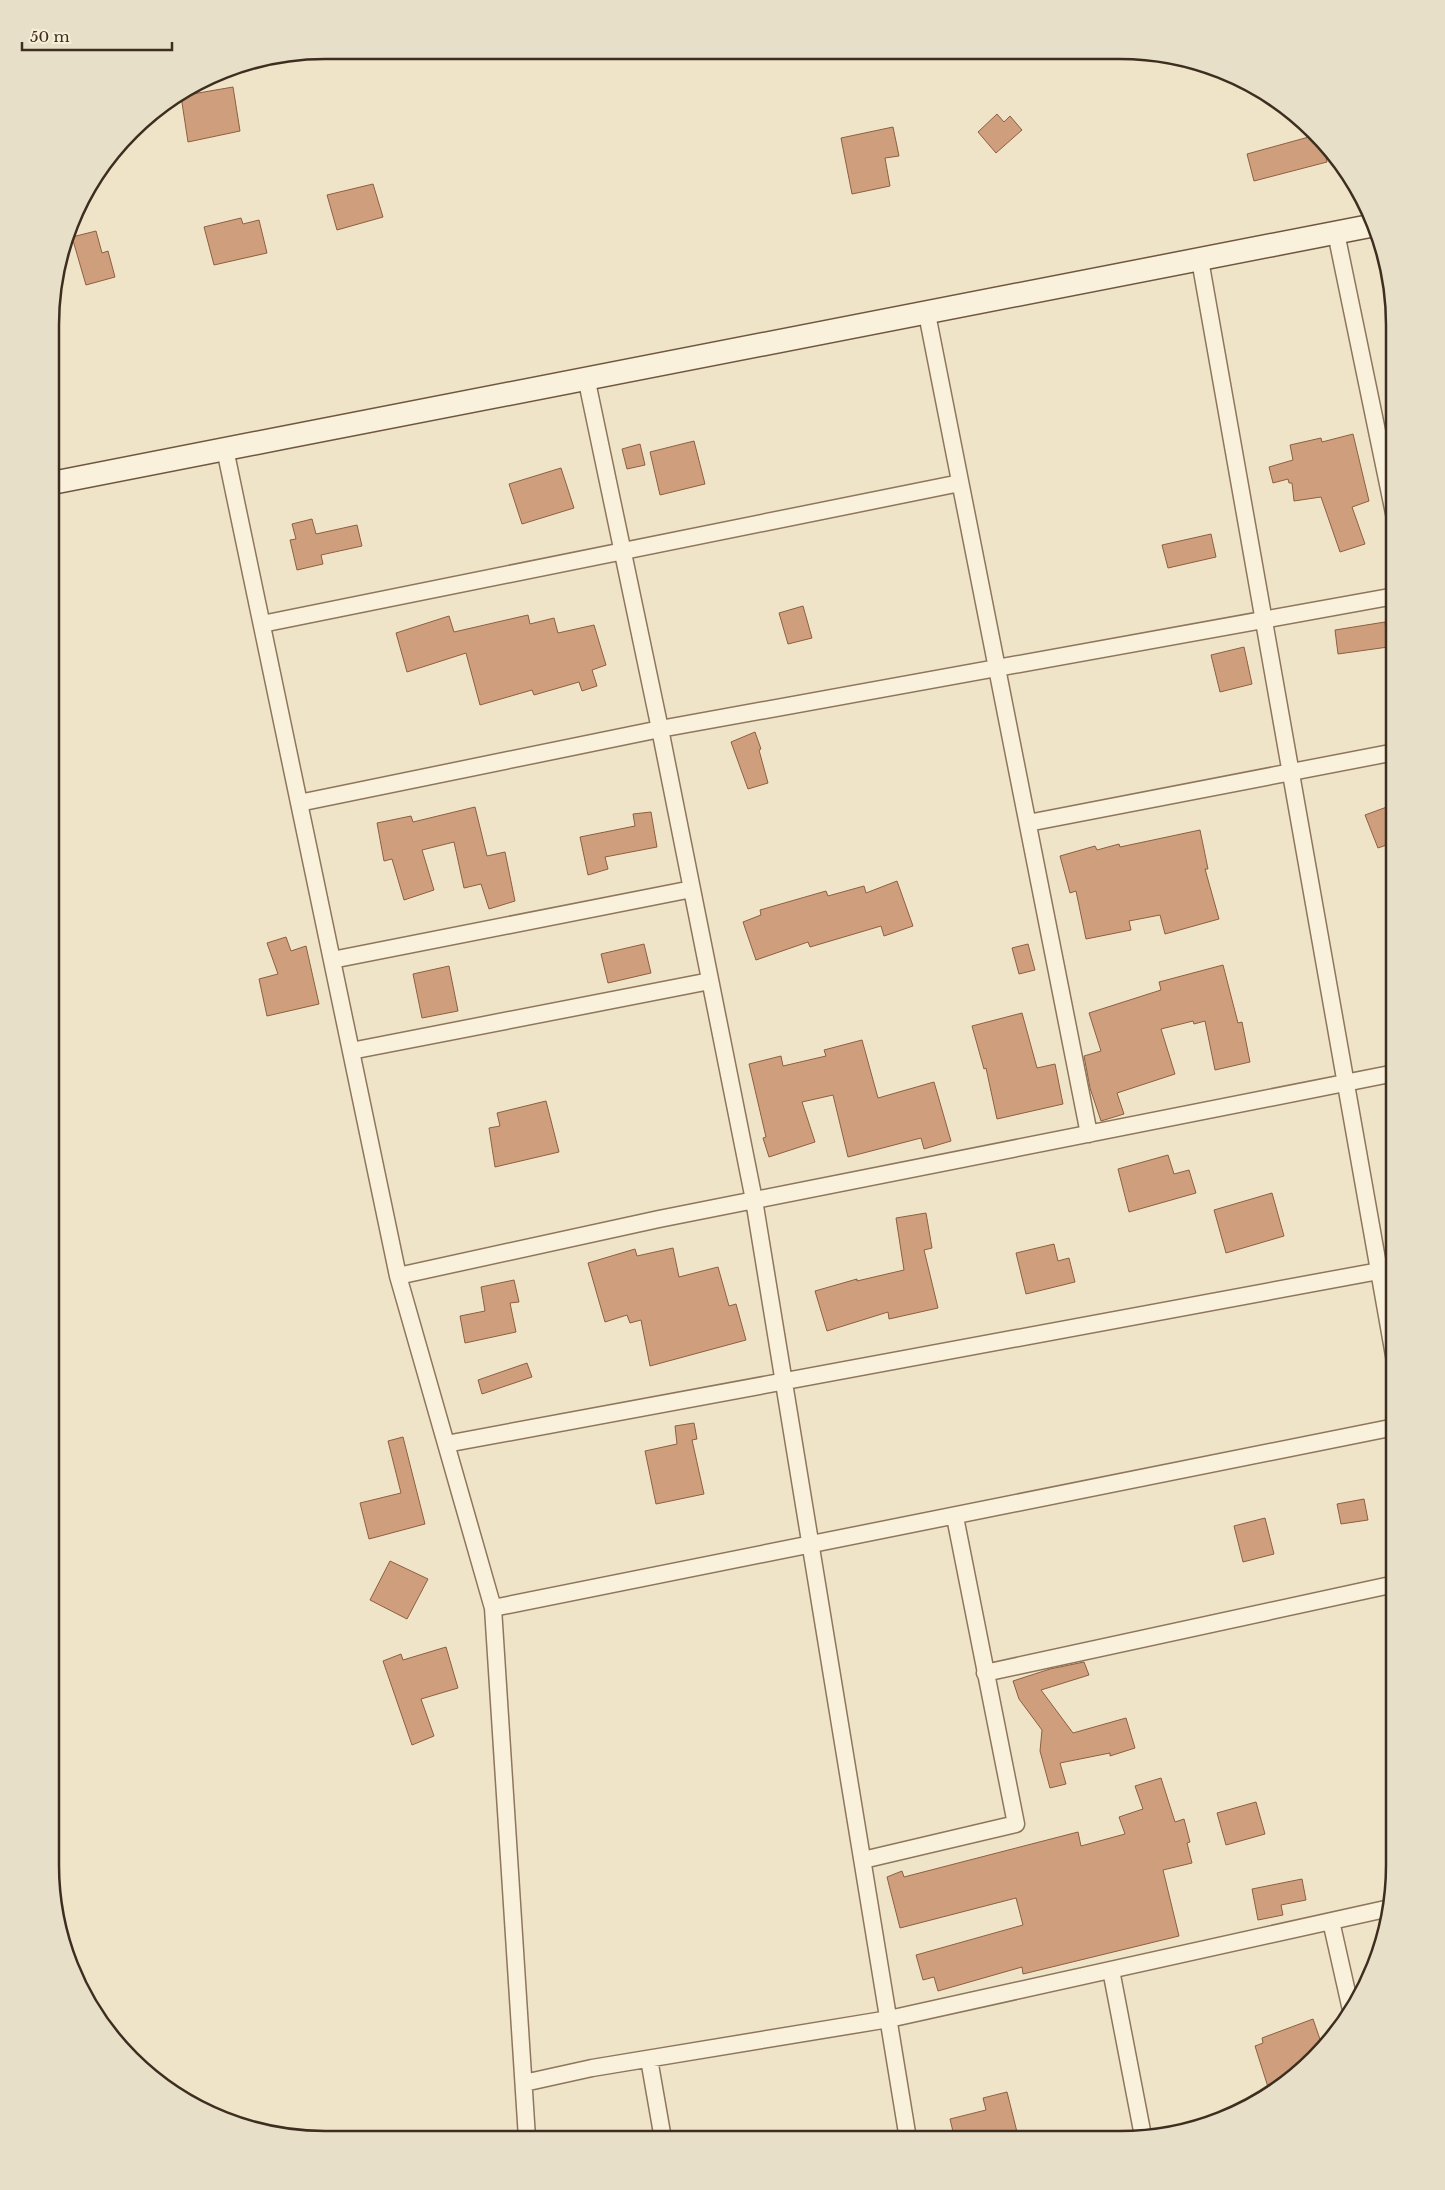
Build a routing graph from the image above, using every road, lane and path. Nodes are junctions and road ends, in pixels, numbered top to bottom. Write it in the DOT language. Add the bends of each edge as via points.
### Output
graph roads {
  1 [pos="1367,227"];
  2 [pos="1336,233"];
  3 [pos="1200,260"];
  4 [pos="927,314"];
  5 [pos="586,377"];
  6 [pos="225,449"];
  7 [pos="1386,475"];
  8 [pos="59,482"];
  9 [pos="960,483"];
  10 [pos="623,551"];
  11 [pos="1386,598"];
  12 [pos="1264,620"];
  13 [pos="262,624"];
  14 [pos="997,668"];
  15 [pos="660,729"];
  16 [pos="1386,754"];
  17 [pos="1290,773"];
  18 [pos="299,803"];
  19 [pos="1028,823"];
  20 [pos="692,889"];
  21 [pos="332,960"];
  22 [pos="710,981"];
  23 [pos="351,1051"];
  24 [pos="1386,1075"];
  25 [pos="1345,1083"];
  26 [pos="1089,1134"];
  27 [pos="754,1200"];
  28 [pos="1379,1272"];
  29 [pos="398,1276"];
  30 [pos="1386,1311"];
  31 [pos="784,1381"];
  32 [pos="1386,1429"];
  33 [pos="446,1444"];
  34 [pos="954,1516"];
  35 [pos="811,1546"];
  36 [pos="1386,1586"];
  37 [pos="493,1608"];
  38 [pos="986,1673"];
  39 [pos="863,1860"];
  40 [pos="1382,1910"];
  41 [pos="1331,1921"];
  42 [pos="1111,1970"];
  43 [pos="1349,2001"];
  44 [pos="888,2019"];
  45 [pos="649,2059"];
  46 [pos="524,2083"];
  47 [pos="527,2131"];
  48 [pos="662,2131"];
  49 [pos="907,2131"];
  50 [pos="1142,2131"];
  1 -- 2 [label="main road"];
  2 -- 3 [label="main road"];
  2 -- 7 [label="street"];
  3 -- 4 [label="main road"];
  3 -- 12 [label="street"];
  4 -- 5 [label="main road"];
  4 -- 9 [label="street"];
  5 -- 6 [label="main road"];
  5 -- 10 [label="street"];
  6 -- 8 [label="main road"];
  6 -- 13 [label="street"];
  9 -- 10 [label="street"];
  9 -- 14 [label="street"];
  10 -- 13 [label="street"];
  10 -- 15 [label="street"];
  11 -- 12 [label="street"];
  12 -- 14 [label="street"];
  12 -- 17 [label="street"];
  13 -- 18 [label="street"];
  14 -- 15 [label="street"];
  14 -- 19 [label="street"];
  15 -- 18 [label="street"];
  15 -- 20 [label="street"];
  16 -- 17 [label="street"];
  17 -- 19 [label="street"];
  17 -- 25 [label="street"];
  18 -- 21 [label="street"];
  19 -- 26 [label="street"];
  20 -- 21 [label="street"];
  20 -- 22 [label="street"];
  21 -- 23 [label="street"];
  22 -- 23 [label="street"];
  22 -- 27 [label="street"];
  23 -- 29 [label="street"];
  24 -- 25 [label="street"];
  25 -- 26 [label="street"];
  25 -- 28 [label="street"];
  26 -- 27 [label="street"];
  27 -- 29 [label="street"];
  27 -- 31 [label="street"];
  28 -- 30 [label="street"];
  28 -- 31 [label="street"];
  29 -- 33 [label="street"];
  31 -- 33 [label="street"];
  31 -- 35 [label="street"];
  32 -- 34 [label="street"];
  33 -- 37 [label="street"];
  34 -- 35 [label="street"];
  34 -- 38 [label="street"];
  35 -- 37 [label="street"];
  35 -- 39 [label="street"];
  36 -- 38 [label="street"];
  37 -- 46 [label="street"];
  38 -- 39 [label="street" via="1016,1824"];
  39 -- 44 [label="street"];
  40 -- 41 [label="street"];
  41 -- 42 [label="street"];
  41 -- 43 [label="street"];
  42 -- 44 [label="street"];
  42 -- 50 [label="street"];
  44 -- 45 [label="street"];
  44 -- 49 [label="street"];
  45 -- 46 [label="street"];
  45 -- 48 [label="street"];
  46 -- 47 [label="street"];
}
